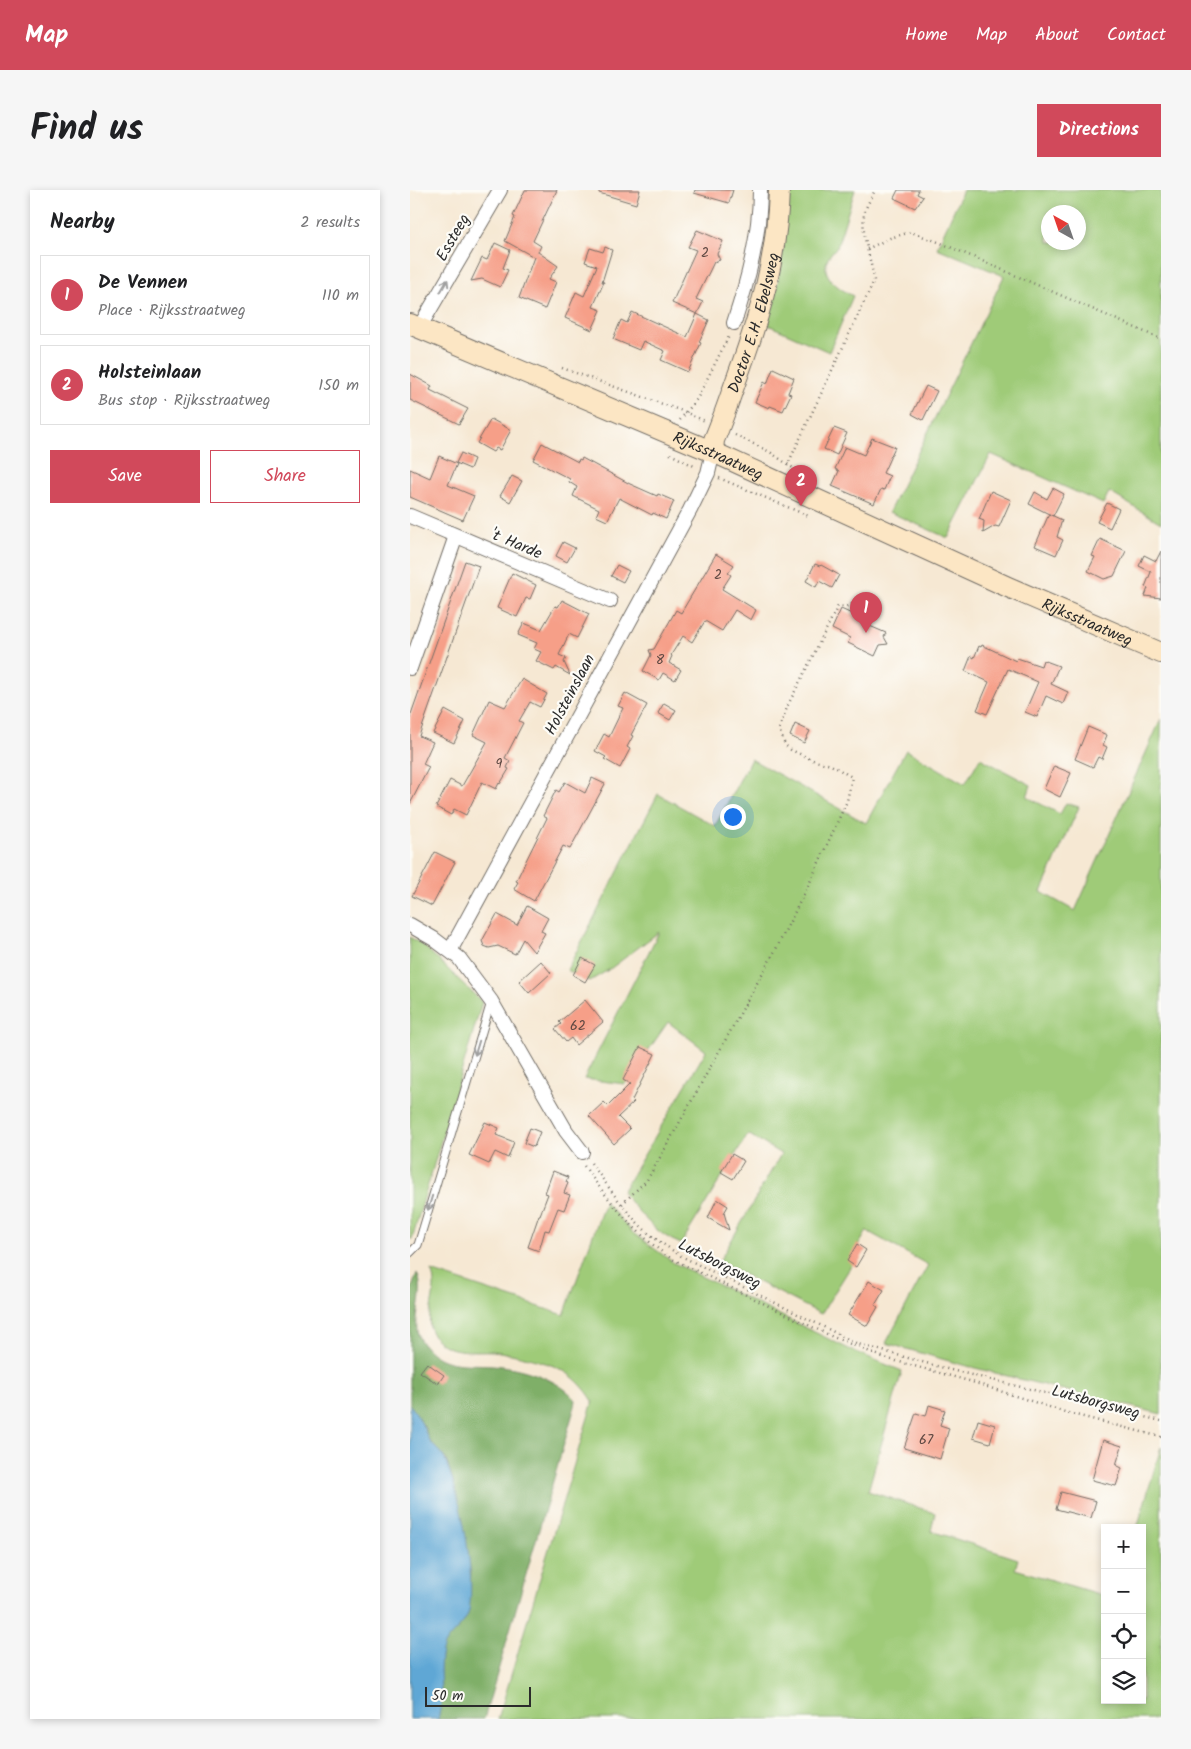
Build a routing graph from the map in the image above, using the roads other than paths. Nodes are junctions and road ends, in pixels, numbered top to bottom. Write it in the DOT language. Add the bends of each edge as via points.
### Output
graph roads {
  1 [pos="500,190"];
  2 [pos="760,190"];
  3 [pos="779,190"];
  4 [pos="734,323"];
  5 [pos="414,326"];
  6 [pos="713,452"];
  7 [pos="410,516"];
  8 [pos="456,536"];
  9 [pos="610,601"];
  10 [pos="1161,653"];
  11 [pos="410,668"];
  12 [pos="410,925"];
  13 [pos="450,951"];
  14 [pos="491,1001"];
  15 [pos="582,1152"];
  16 [pos="410,1253"];
  5 -- 1 [label="street, Essteeg, one-way"];
  2 -- 4 [label="street" via="758,232"];
  3 -- 6 [label="main road, Doctor E.H. Ebelsweg" via="773,252 763,303 714,440"];
  5 -- 6 [label="main road, Rijksstraatweg"];
  6 -- 10 [label="main road, Rijksstraatweg"];
  6 -- 13 [label="street, Holsteinslaan" via="708,473 690,510"];
  7 -- 8 [label="street, 't Harde"];
  8 -- 9 [label="street, 't Harde"];
  8 -- 11 [label="street"];
  12 -- 13 [label="street"];
  13 -- 14 [label="street" via="459,958"];
  14 -- 15 [label="street" via="566,1131"];
  14 -- 16 [label="lane, one-way" via="418,1244"];
}
